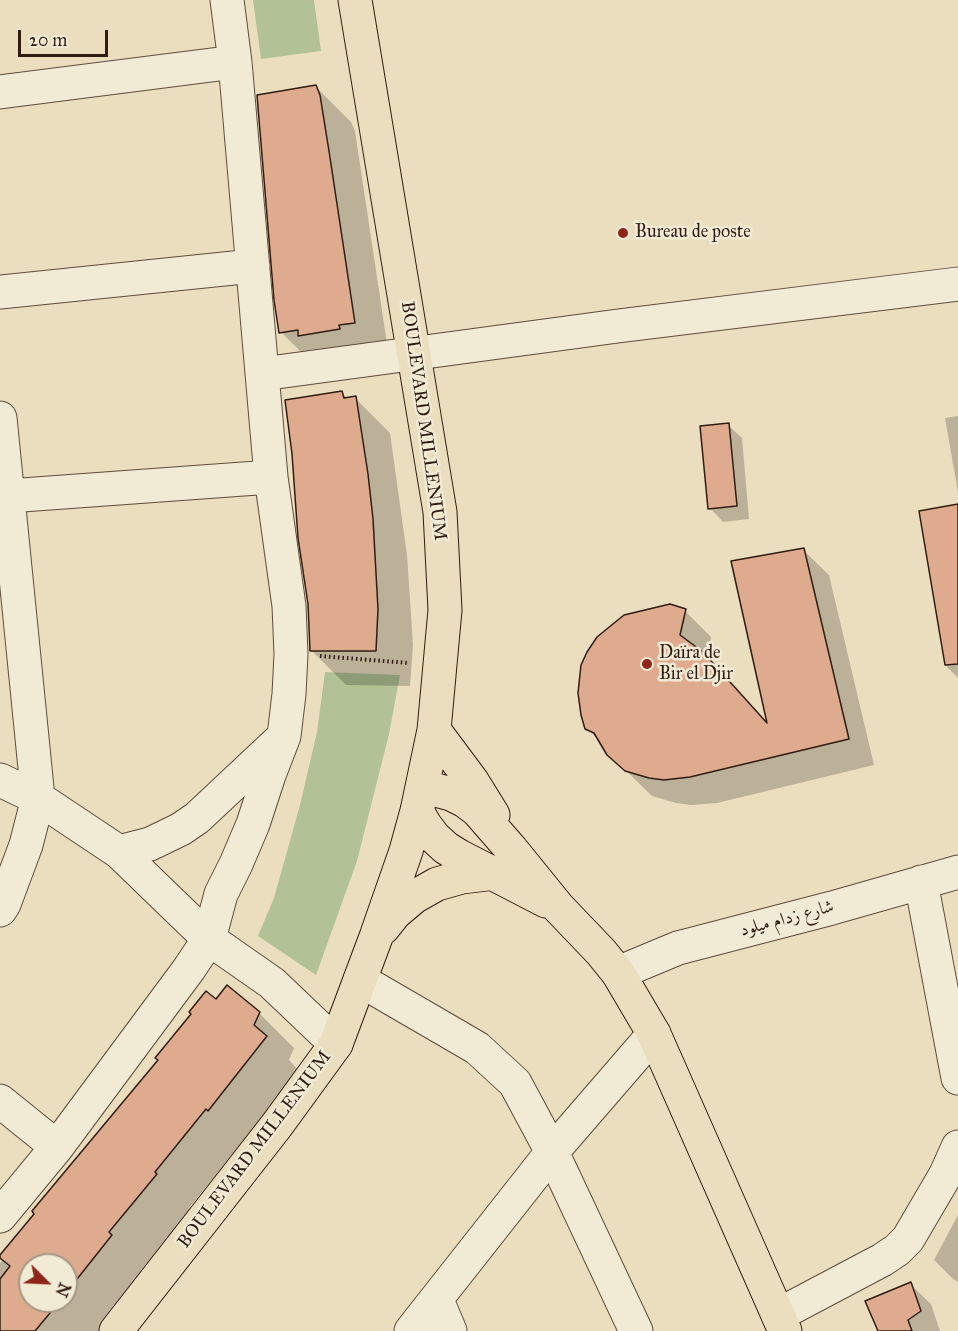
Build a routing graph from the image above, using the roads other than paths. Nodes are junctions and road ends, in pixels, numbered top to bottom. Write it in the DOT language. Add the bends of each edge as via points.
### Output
graph roads {
  1 [pos="227,0"];
  2 [pos="356,0"];
  3 [pos="235,62"];
  4 [pos="0,92"];
  5 [pos="253,266"];
  6 [pos="958,284"];
  7 [pos="0,292"];
  8 [pos="415,353"];
  9 [pos="262,374"];
  10 [pos="0,418"];
  11 [pos="271,477"];
  12 [pos="8,496"];
  13 [pos="434,730"];
  14 [pos="284,736"];
  15 [pos="0,780"];
  16 [pos="38,798"];
  17 [pos="420,800"];
  18 [pos="119,852"];
  19 [pos="503,861"];
  20 [pos="958,872"];
  21 [pos="921,882"];
  22 [pos="0,910"];
  23 [pos="376,937"];
  24 [pos="209,939"];
  25 [pos="618,973"];
  26 [pos="360,980"];
  27 [pos="654,1034"];
  28 [pos="336,1044"];
  29 [pos="958,1078"];
  30 [pos="0,1101"];
  31 [pos="57,1147"];
  32 [pos="958,1147"];
  33 [pos="552,1152"];
  34 [pos="0,1216"];
  35 [pos="436,1300"];
  36 [pos="782,1323"];
  37 [pos="116,1331"];
  38 [pos="411,1331"];
  39 [pos="450,1331"];
  40 [pos="636,1331"];
  1 -- 3 [label="street"];
  2 -- 8 [label="main road, BOULEVARD MILLENIUM"];
  3 -- 4 [label="street"];
  3 -- 5 [label="street"];
  5 -- 7 [label="street"];
  5 -- 9 [label="street"];
  6 -- 8 [label="street"];
  8 -- 9 [label="street"];
  8 -- 13 [label="main road, BOULEVARD MILLENIUM" via="440,512 445,610"];
  9 -- 11 [label="street"];
  10 -- 12 [label="street"];
  11 -- 12 [label="street"];
  11 -- 14 [label="street" via="290,606 291,654"];
  12 -- 16 [label="street"];
  13 -- 17 [label="main road, BOULEVARD MILLENIUM"];
  13 -- 19 [label="main road" via="472,780"];
  14 -- 18 [label="street" via="197,818 150,844"];
  14 -- 24 [label="street" via="253,824 221,894"];
  15 -- 16 [label="street"];
  16 -- 18 [label="street"];
  16 -- 22 [label="street" via="26,845"];
  17 -- 19 [label="main road" via="429,831 446,848 459,856"];
  17 -- 19 [label="main road" via="436,790 465,801 477,810"];
  17 -- 23 [label="main road, BOULEVARD MILLENIUM"];
  18 -- 24 [label="street"];
  19 -- 23 [label="main road" via="437,884 414,897"];
  19 -- 25 [label="main road" via="558,907"];
  20 -- 21 [label="street, شارع زدام ميلود"];
  21 -- 25 [label="street, شارع زدام ميلود" via="678,948"];
  21 -- 29 [label="street"];
  23 -- 26 [label="main road, BOULEVARD MILLENIUM"];
  24 -- 28 [label="street" via="272,983"];
  24 -- 31 [label="street"];
  25 -- 27 [label="main road"];
  26 -- 28 [label="main road, BOULEVARD MILLENIUM"];
  26 -- 33 [label="street" via="477,1048 515,1083"];
  27 -- 33 [label="street"];
  27 -- 36 [label="main road"];
  28 -- 37 [label="main road, BOULEVARD MILLENIUM"];
  30 -- 31 [label="street"];
  31 -- 34 [label="street"];
  32 -- 36 [label="street" via="908,1239 897,1250"];
  33 -- 35 [label="street"];
  33 -- 40 [label="street"];
  35 -- 38 [label="street"];
  35 -- 39 [label="street"];
}
